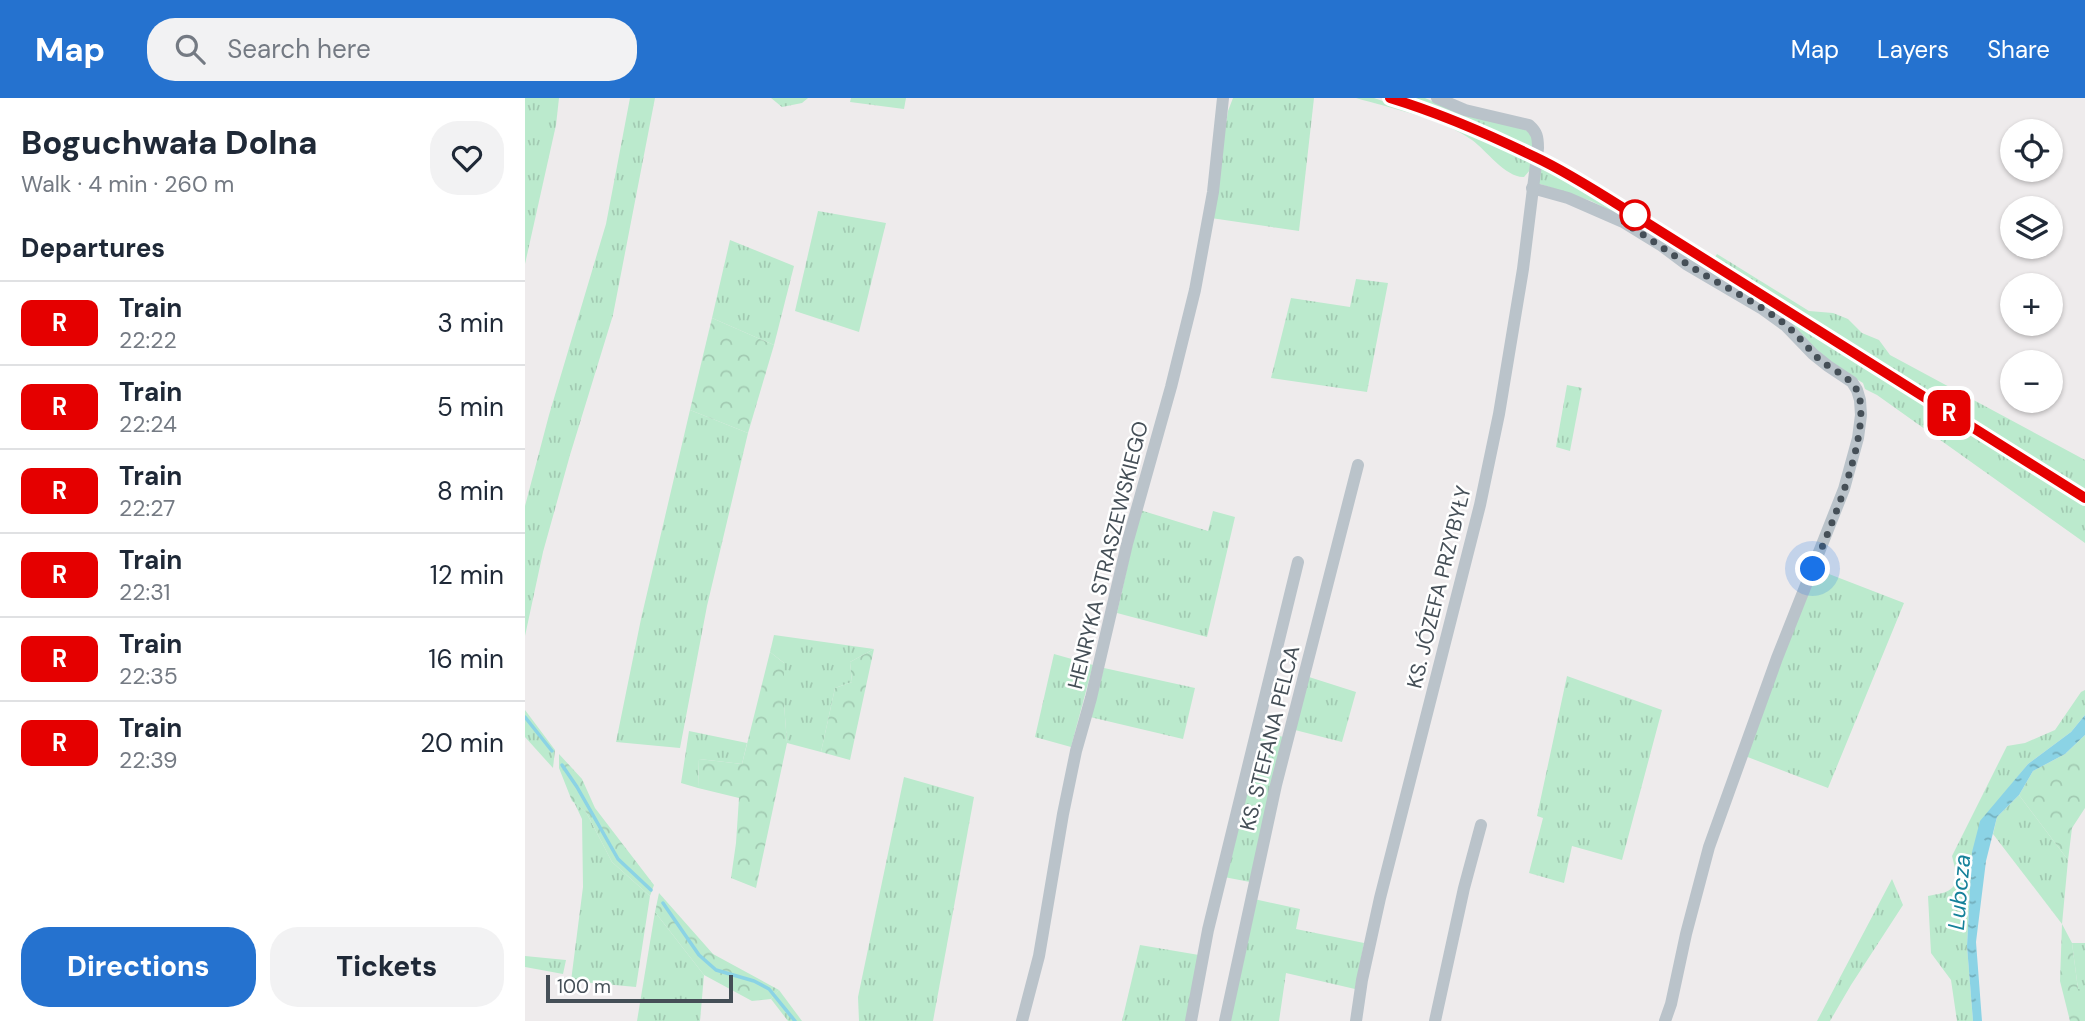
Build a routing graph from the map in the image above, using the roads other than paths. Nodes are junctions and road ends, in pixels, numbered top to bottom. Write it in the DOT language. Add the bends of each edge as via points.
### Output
graph roads {
  1 [pos="1223,98"];
  2 [pos="1437,98"];
  3 [pos="1532,188"];
  4 [pos="1358,466"];
  5 [pos="1298,562"];
  6 [pos="1481,825"];
  7 [pos="1022,1021"];
  8 [pos="1191,1021"];
  9 [pos="1225,1021"];
  10 [pos="1356,1021"];
  11 [pos="1435,1021"];
  12 [pos="1665,1021"];
  1 -- 7 [label="street, HENRYKA STRASZEWSKIEGO" via="1213,191 1195,290 1076,751 1039,957"];
  2 -- 3 [label="street, KS. JÓZEFA PRZYBYŁY" via="1465,110 1529,125 1538,138"];
  3 -- 10 [label="street, KS. JÓZEFA PRZYBYŁY" via="1523,269 1480,505 1380,898"];
  3 -- 12 [label="street" via="1623,222 1762,308 1852,382 1860,400 1858,439 1844,489 1709,848"];
  4 -- 9 [label="street, KS. STEFANA PELCA" via="1276,785"];
  5 -- 8 [label="street, KS. STEFANA PELCA" via="1211,917"];
  6 -- 11 [label="street"];
}
